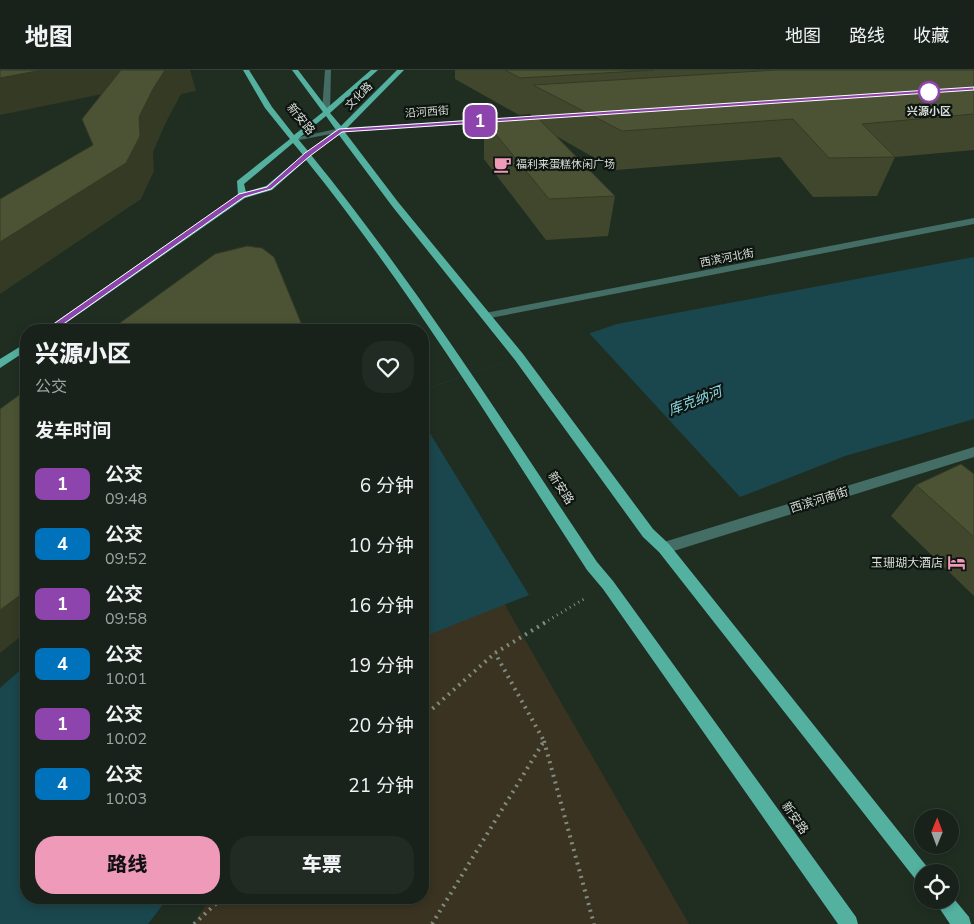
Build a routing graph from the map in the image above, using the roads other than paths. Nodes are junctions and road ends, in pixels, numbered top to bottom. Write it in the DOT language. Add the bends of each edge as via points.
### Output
graph roads {
  1 [pos="246,70"];
  2 [pos="295,70"];
  3 [pos="328,70"];
  4 [pos="375,70"];
  5 [pos="401,70"];
  6 [pos="326,111"];
  7 [pos="506,120"];
  8 [pos="341,130"];
  9 [pos="294,138"];
  10 [pos="307,155"];
  11 [pos="242,196"];
  12 [pos="974,221"];
  13 [pos="485,316"];
  14 [pos="58,324"];
  15 [pos="20,350"];
  16 [pos="0,364"];
  17 [pos="974,452"];
  18 [pos="664,548"];
  19 [pos="914,864"];
  20 [pos="950,909"];
  21 [pos="849,924"];
  22 [pos="962,924"];
  1 -- 9 [label="main road, 新安路" via="269,108"];
  2 -- 6 [label="main road, 新安路"];
  3 -- 6 [label="street"];
  4 -- 6 [label="main road, 文化路"];
  5 -- 8 [label="main road, 文化路"];
  6 -- 8 [label="main road, 新安路"];
  6 -- 9 [label="main road, 文化路"];
  7 -- 8 [label="street, 沿河西街"];
  8 -- 9 [label="street, 沿河西街"];
  8 -- 10 [label="main road, 文化路"];
  8 -- 13 [label="main road, 新安路" via="395,204"];
  9 -- 10 [label="main road, 新安路"];
  9 -- 11 [label="main road" via="240,183"];
  10 -- 11 [label="main road" via="269,188"];
  10 -- 21 [label="main road, 新安路" via="357,217 592,566"];
  11 -- 14 [label="main road"];
  12 -- 13 [label="street, 西滨河北街"];
  13 -- 18 [label="main road, 新安路" via="519,356 648,533"];
  15 -- 16 [label="main road"];
  17 -- 18 [label="street, 西滨河南街"];
  18 -- 19 [label="main road, 新安路"];
  20 -- 22 [label="main road"];
}
